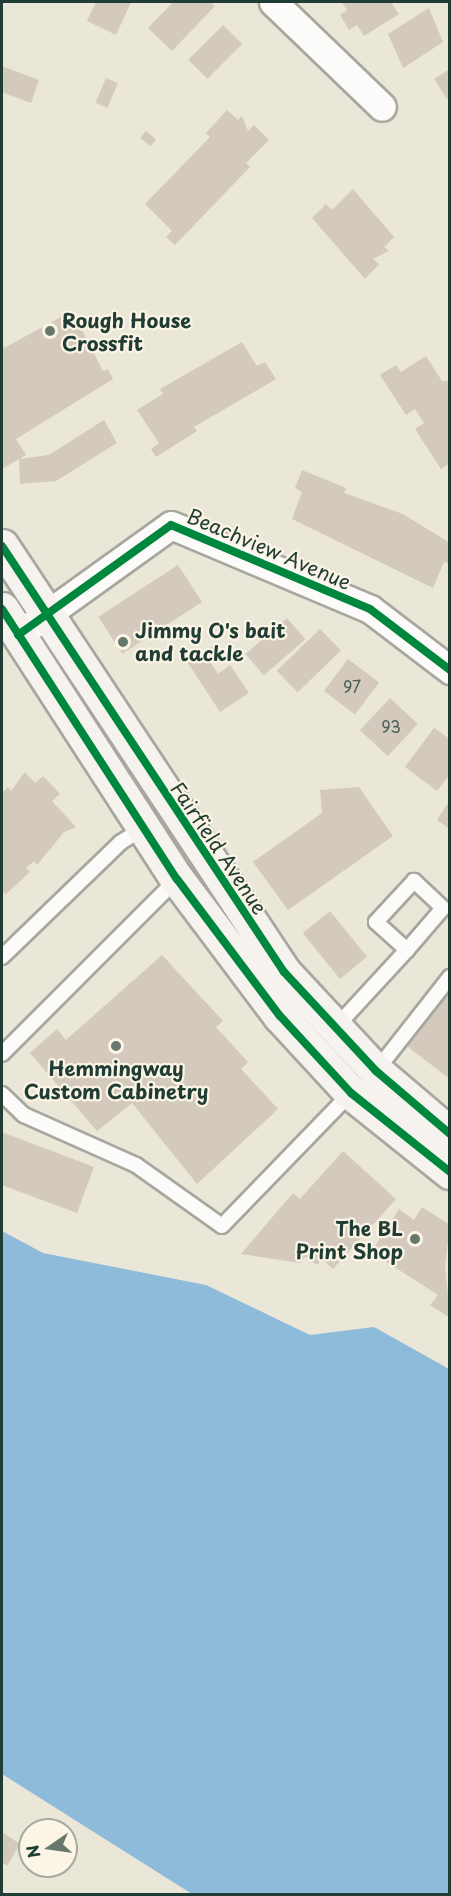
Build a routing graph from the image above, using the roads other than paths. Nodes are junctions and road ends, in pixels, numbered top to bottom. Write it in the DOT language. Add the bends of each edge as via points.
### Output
graph roads {
  1 [pos="273,2"];
  2 [pos="382,107"];
  3 [pos="2,546"];
  4 [pos="45,613"];
  5 [pos="10,622"];
  6 [pos="450,670"];
  7 [pos="172,808"];
  8 [pos="144,828"];
  9 [pos="204,856"];
  10 [pos="177,879"];
  11 [pos="407,950"];
  12 [pos="2,957"];
  13 [pos="450,977"];
  14 [pos="335,1028"];
  15 [pos="2,1054"];
  16 [pos="376,1071"];
  17 [pos="351,1093"];
  18 [pos="2,1094"];
  19 [pos="450,1134"];
  20 [pos="450,1172"];
  1 -- 2 [label="street"];
  3 -- 4 [label="main road, Fairfield Avenue"];
  4 -- 5 [label="street, Beachview Avenue"];
  4 -- 6 [label="street, Beachview Avenue" via="171,525 370,609"];
  4 -- 7 [label="main road, Fairfield Avenue"];
  5 -- 8 [label="main road"];
  7 -- 8 [label="main road"];
  7 -- 9 [label="main road, Fairfield Avenue"];
  8 -- 10 [label="main road"];
  8 -- 12 [label="lane" via="122,842"];
  9 -- 10 [label="main road"];
  9 -- 14 [label="main road, Fairfield Avenue" via="284,972"];
  10 -- 15 [label="lane"];
  10 -- 17 [label="main road" via="280,1016"];
  11 -- 11 [label="lane" via="443,908 414,881 376,922"];
  11 -- 14 [label="lane"];
  13 -- 16 [label="lane"];
  14 -- 16 [label="main road, Fairfield Avenue"];
  16 -- 17 [label="main road"];
  16 -- 19 [label="main road, Fairfield Avenue"];
  17 -- 18 [label="lane" via="222,1227 136,1165 24,1115"];
  17 -- 20 [label="main road"];
}
